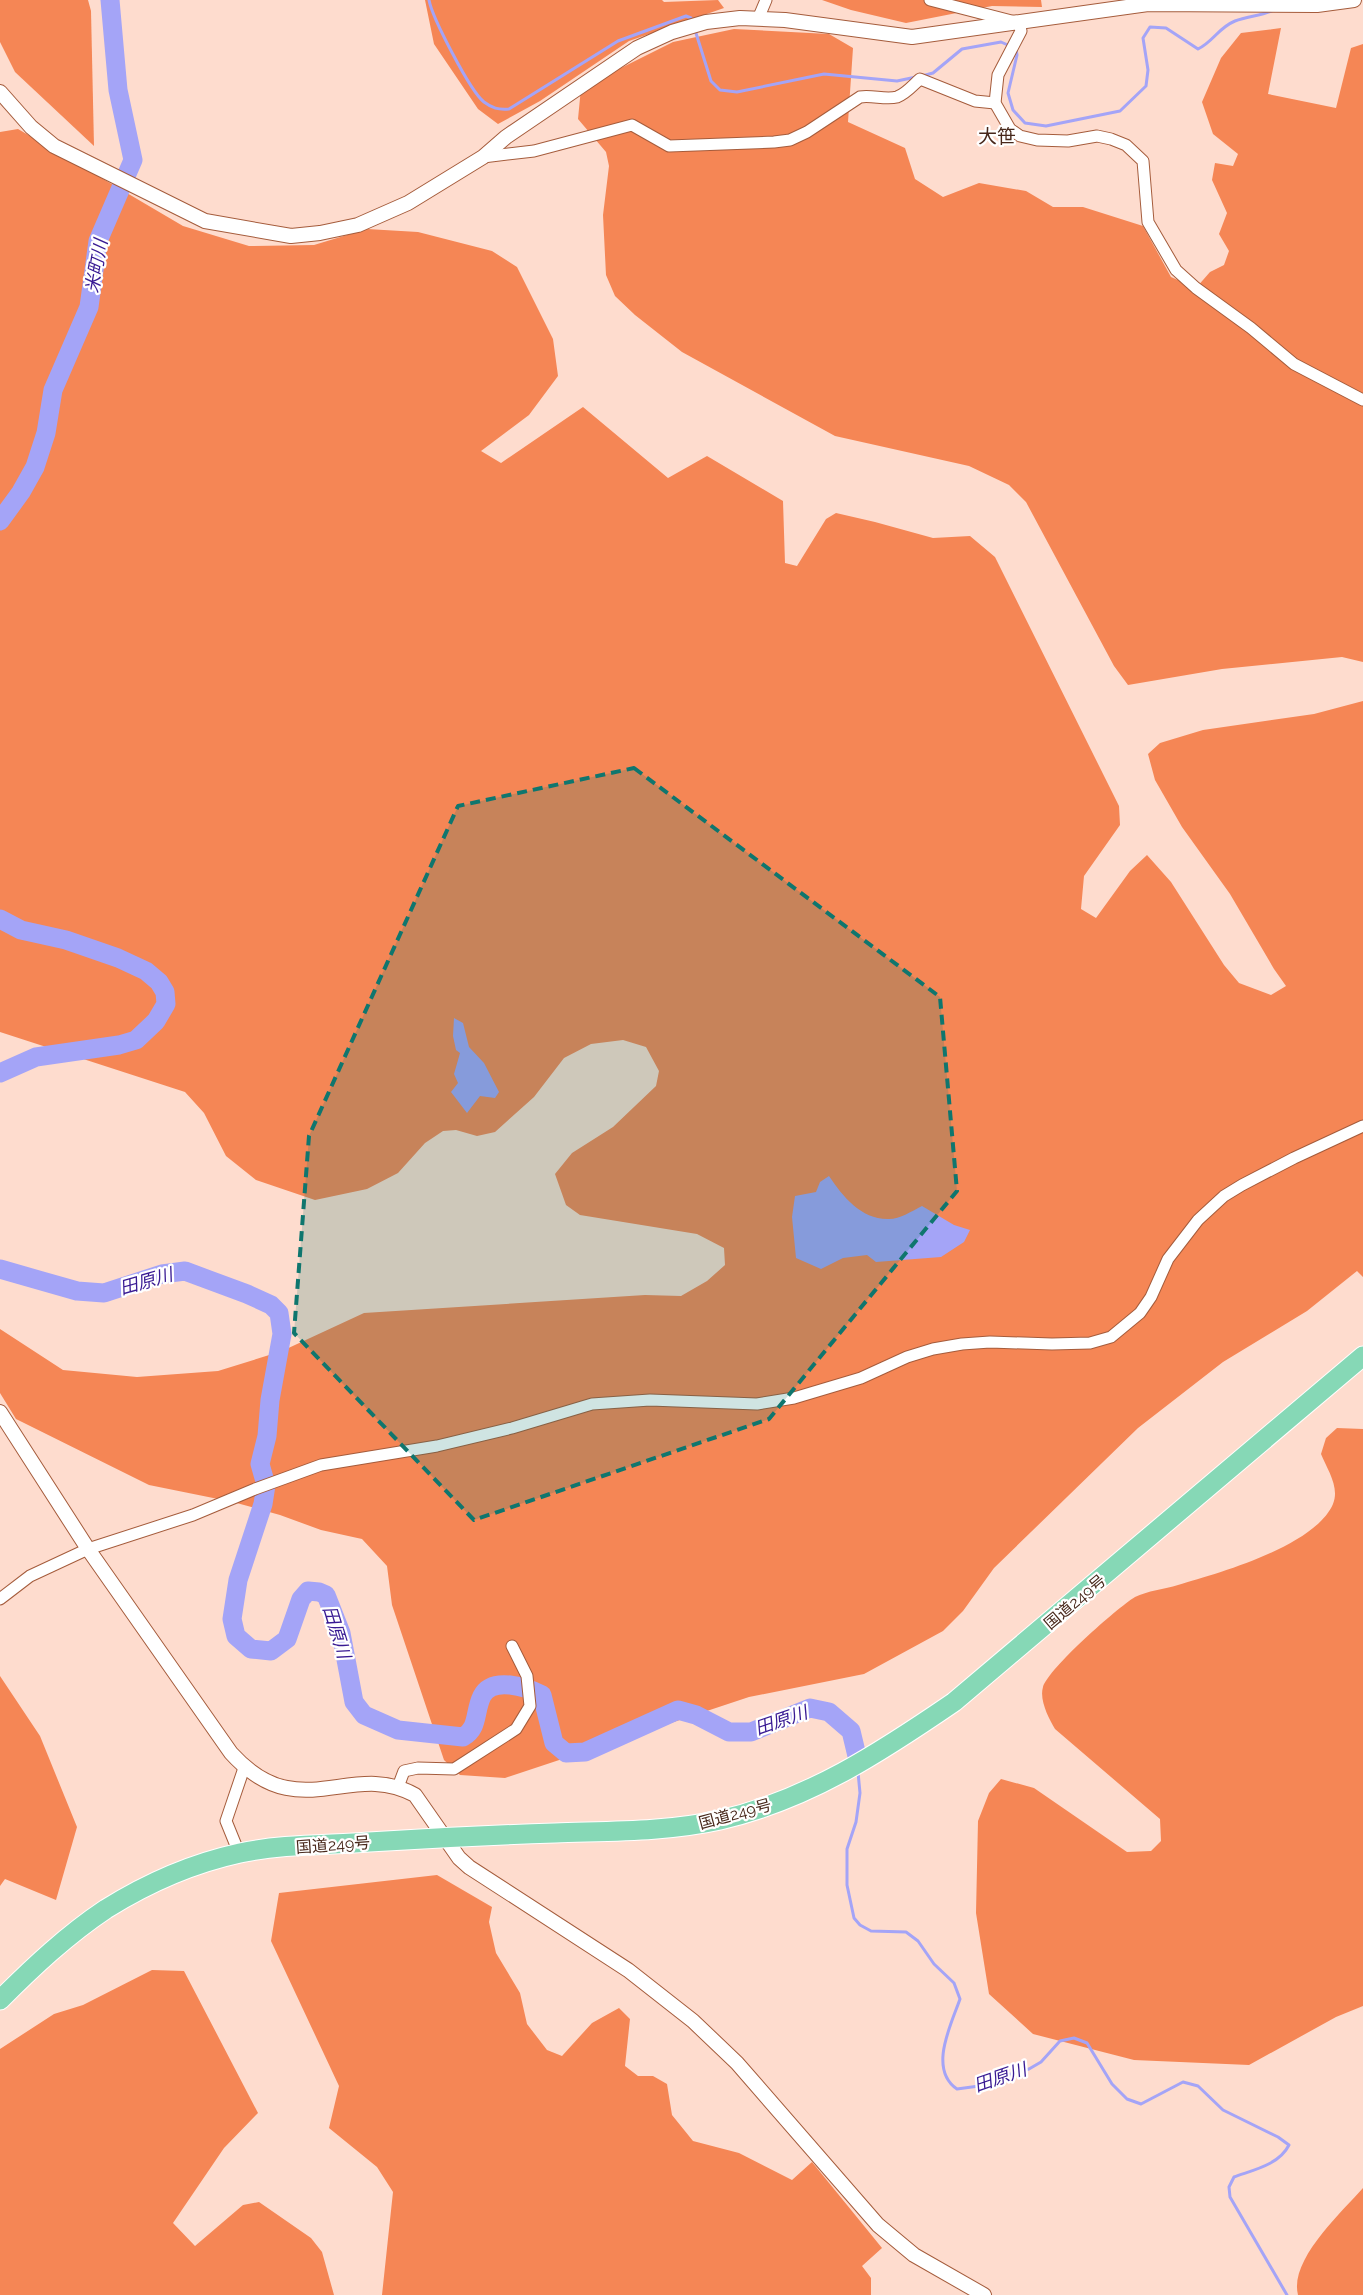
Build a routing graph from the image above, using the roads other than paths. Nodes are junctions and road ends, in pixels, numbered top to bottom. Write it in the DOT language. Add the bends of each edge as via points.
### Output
graph roads {
  1 [pos="766,0"];
  2 [pos="930,0"];
  3 [pos="1354,0"];
  4 [pos="1192,2"];
  5 [pos="758,19"];
  6 [pos="1020,27"];
  7 [pos="0,92"];
  8 [pos="995,103"];
  9 [pos="484,157"];
  10 [pos="1363,400"];
  11 [pos="1363,1126"];
  12 [pos="1363,1356"];
  13 [pos="0,1412"];
  14 [pos="88,1549"];
  15 [pos="0,1599"];
  16 [pos="512,1646"];
  17 [pos="244,1768"];
  18 [pos="398,1787"];
  19 [pos="446,1837"];
  20 [pos="239,1854"];
  21 [pos="0,2000"];
  22 [pos="984,2295"];
  1 -- 5 [label="street"];
  2 -- 6 [label="street"];
  3 -- 4 [label="street" via="1317,6"];
  4 -- 6 [label="street" via="1148,4"];
  5 -- 6 [label="street" via="912,37"];
  5 -- 9 [label="street" via="706,22 672,32 637,48 506,137"];
  6 -- 8 [label="street" via="998,75"];
  7 -- 9 [label="street" via="30,127 54,146 205,222 246,230 291,236 358,225 408,203"];
  8 -- 9 [label="street" via="975,101 920,79 895,97 860,97 790,140 669,146 632,125 542,149"];
  8 -- 10 [label="street" via="1010,129 1020,136 1068,141 1097,136 1126,145 1143,161 1148,222 1176,270 1294,364"];
  11 -- 14 [label="street" via="1224,1196 1198,1220 1168,1259 1140,1313 1111,1337 1090,1342 990,1342 933,1349 861,1378 794,1398 757,1404 650,1400 592,1404 437,1446 320,1465 193,1515"];
  12 -- 19 [label="highway, 国道249号" via="954,1702 888,1748 830,1781 771,1806 721,1820 674,1828"];
  13 -- 14 [label="street"];
  14 -- 15 [label="street" via="30,1576"];
  14 -- 17 [label="street"];
  16 -- 18 [label="street" via="527,1676 530,1706 516,1729 454,1768 404,1771"];
  17 -- 18 [label="street" via="264,1781 294,1790 380,1782"];
  17 -- 20 [label="street" via="226,1821"];
  18 -- 19 [label="street" via="415,1795"];
  19 -- 20 [label="highway, 国道249号" via="274,1848"];
  19 -- 22 [label="street" via="469,1867 628,1970 694,2021 737,2064 878,2225 914,2255"];
  20 -- 21 [label="highway, 国道249号" via="197,1866 108,1908 71,1934"];
}
